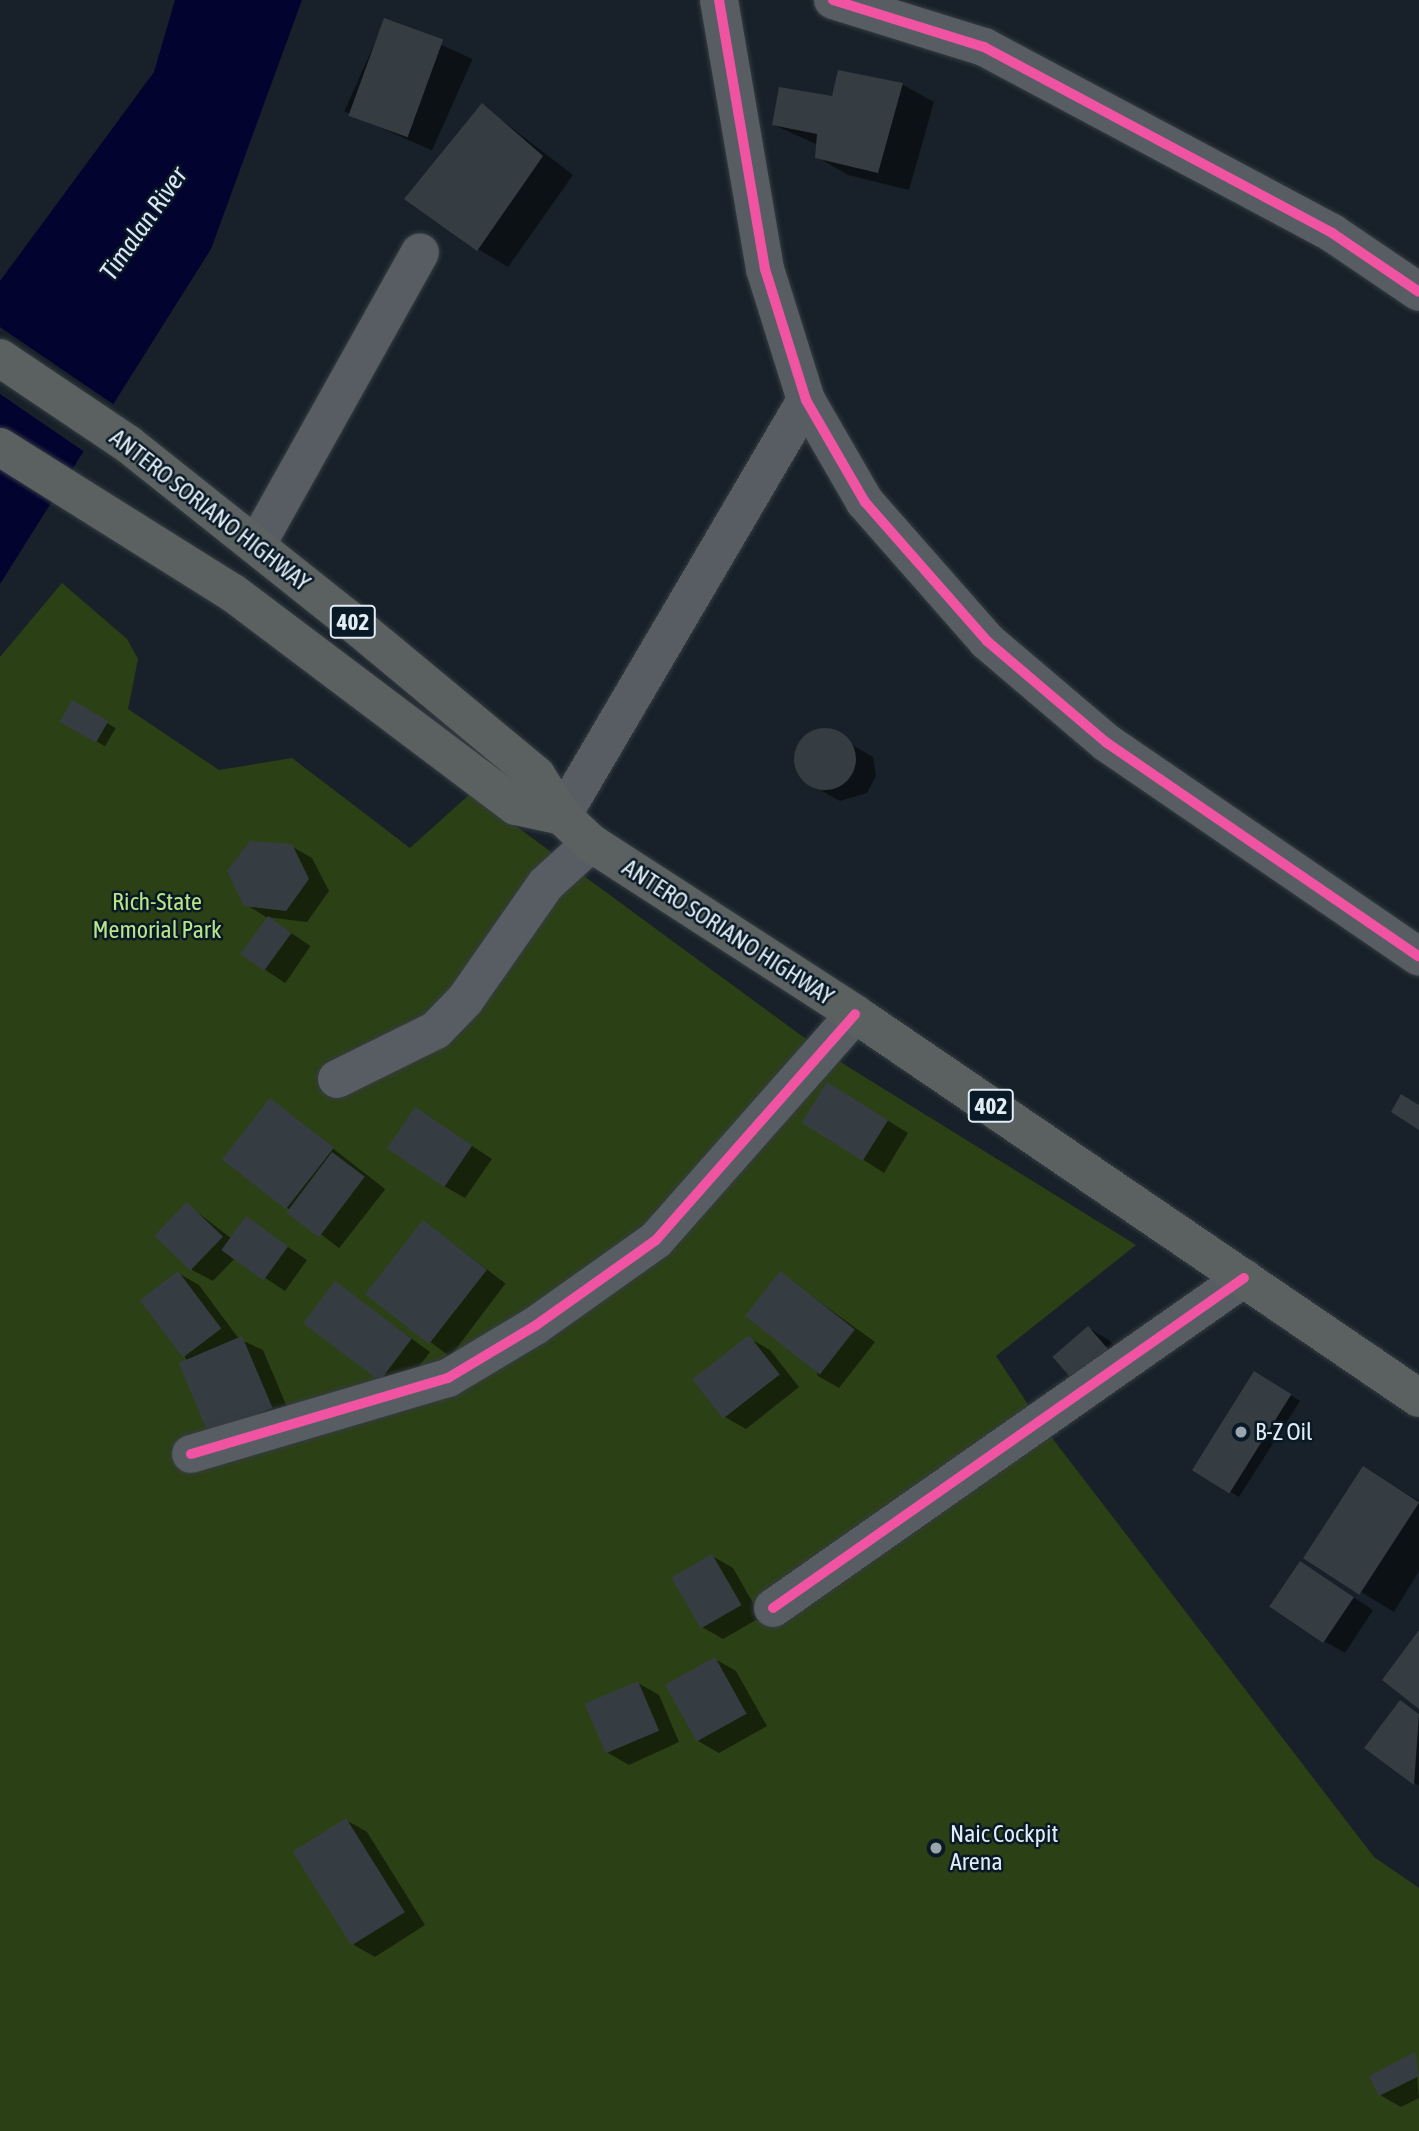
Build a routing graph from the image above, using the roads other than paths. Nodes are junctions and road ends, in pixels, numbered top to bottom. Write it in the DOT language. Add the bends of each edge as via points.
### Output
graph roads {
  1 [pos="719,0"];
  2 [pos="833,0"];
  3 [pos="420,252"];
  4 [pos="1419,292"];
  5 [pos="0,358"];
  6 [pos="807,400"];
  7 [pos="0,447"];
  8 [pos="257,544"];
  9 [pos="562,816"];
  10 [pos="591,844"];
  11 [pos="1419,957"];
  12 [pos="855,1014"];
  13 [pos="337,1079"];
  14 [pos="1244,1278"];
  15 [pos="1419,1398"];
  16 [pos="191,1454"];
  17 [pos="773,1608"];
  1 -- 6 [label="street" via="765,269"];
  2 -- 4 [label="street" via="984,47 1332,233"];
  3 -- 8 [label="street"];
  5 -- 8 [label="main road, ANTERO SORIANO HIGHWAY / 402" via="128,444"];
  6 -- 9 [label="street"];
  6 -- 11 [label="street" via="865,502 987,641 1107,743"];
  7 -- 9 [label="main road, ANTERO SORIANO HIGHWAY / 402" via="233,593 516,806"];
  8 -- 9 [label="main road, ANTERO SORIANO HIGHWAY / 402" via="536,775"];
  9 -- 10 [label="main road, ANTERO SORIANO HIGHWAY / 402"];
  10 -- 12 [label="main road, ANTERO SORIANO HIGHWAY / 402"];
  10 -- 13 [label="street" via="546,884 465,1000 436,1030"];
  12 -- 14 [label="main road, ANTERO SORIANO HIGHWAY / 402"];
  12 -- 16 [label="street" via="656,1240 535,1326 448,1378"];
  14 -- 15 [label="main road, ANTERO SORIANO HIGHWAY / 402"];
  14 -- 17 [label="street"];
}
